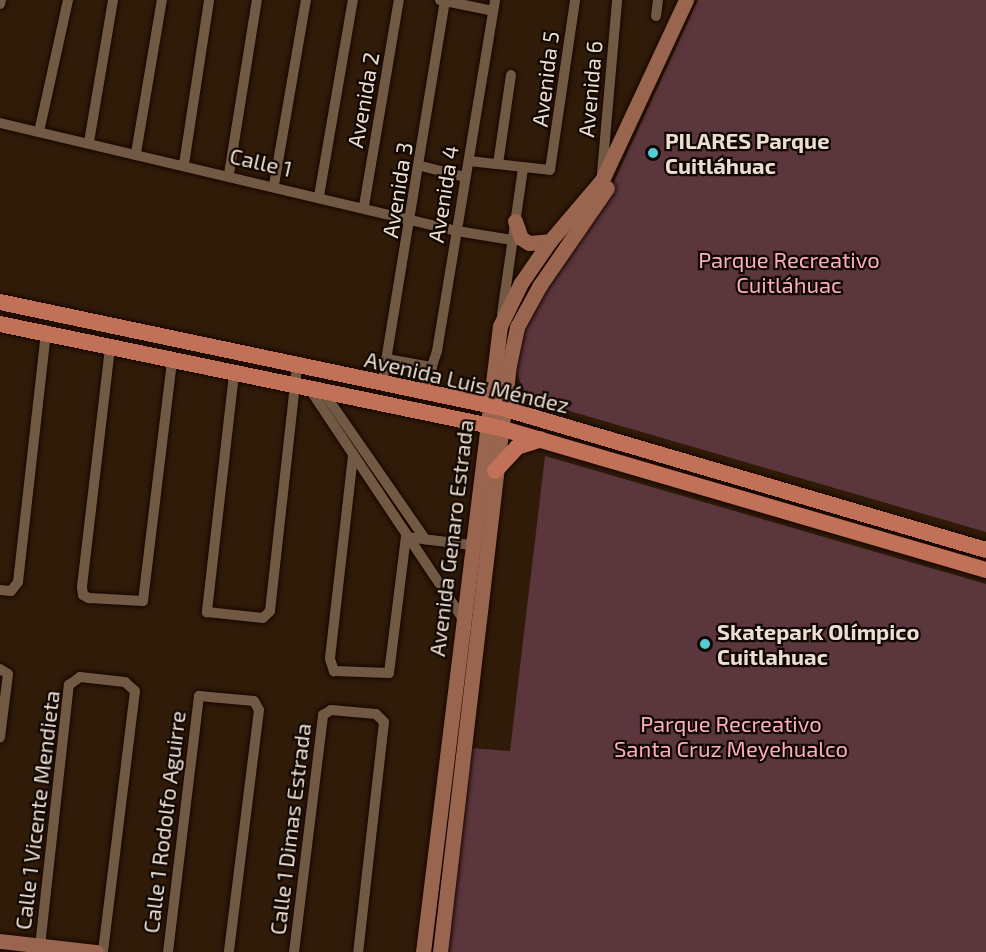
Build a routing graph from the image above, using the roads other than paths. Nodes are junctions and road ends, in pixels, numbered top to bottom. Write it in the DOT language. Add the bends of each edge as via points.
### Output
graph roads {
  1 [pos="68,0"];
  2 [pos="113,0"];
  3 [pos="162,0"];
  4 [pos="209,0"];
  5 [pos="257,0"];
  6 [pos="306,0"];
  7 [pos="353,0"];
  8 [pos="399,0"];
  9 [pos="444,0"];
  10 [pos="574,0"];
  11 [pos="617,0"];
  12 [pos="657,0"];
  13 [pos="686,0"];
  14 [pos="694,0"];
  15 [pos="494,6"];
  16 [pos="656,16"];
  17 [pos="511,75"];
  18 [pos="0,123"];
  19 [pos="39,132"];
  20 [pos="89,142"];
  21 [pos="136,153"];
  22 [pos="469,161"];
  23 [pos="184,164"];
  24 [pos="498,164"];
  25 [pos="421,166"];
  26 [pos="523,169"];
  27 [pos="229,174"];
  28 [pos="465,177"];
  29 [pos="602,180"];
  30 [pos="274,185"];
  31 [pos="319,196"];
  32 [pos="364,206"];
  33 [pos="412,220"];
  34 [pos="515,221"];
  35 [pos="457,231"];
  36 [pos="512,240"];
  37 [pos="550,241"];
  38 [pos="0,302"];
  39 [pos="0,324"];
  40 [pos="500,326"];
  41 [pos="46,334"];
  42 [pos="110,348"];
  43 [pos="387,359"];
  44 [pos="172,362"];
  45 [pos="297,367"];
  46 [pos="432,368"];
  47 [pos="234,374"];
  48 [pos="382,385"];
  49 [pos="310,390"];
  50 [pos="423,393"];
  51 [pos="496,407"];
  52 [pos="493,426"];
  53 [pos="541,439"];
  54 [pos="353,456"];
  55 [pos="495,471"];
  56 [pos="406,537"];
  57 [pos="425,539"];
  58 [pos="472,545"];
  59 [pos="986,550"];
  60 [pos="986,570"];
  61 [pos="0,590"];
  62 [pos="464,620"];
  63 [pos="0,669"];
  64 [pos="0,737"];
  65 [pos="444,910"];
  66 [pos="0,941"];
  67 [pos="40,946"];
  68 [pos="96,952"];
  69 [pos="103,952"];
  70 [pos="168,952"];
  71 [pos="229,952"];
  72 [pos="294,952"];
  73 [pos="358,952"];
  74 [pos="423,952"];
  75 [pos="434,952"];
  76 [pos="440,952"];
  1 -- 19 [label="street"];
  2 -- 20 [label="street"];
  3 -- 21 [label="street"];
  4 -- 23 [label="street"];
  5 -- 27 [label="street"];
  6 -- 30 [label="street"];
  7 -- 31 [label="street"];
  8 -- 32 [label="street, Avenida 2"];
  9 -- 15 [label="street"];
  9 -- 25 [label="street, Avenida 3"];
  10 -- 26 [label="street, Avenida 5" via="554,162 550,170"];
  11 -- 29 [label="street, Avenida 6"];
  12 -- 16 [label="street"];
  13 -- 29 [label="street, Avenida Genaro Estrada"];
  14 -- 51 [label="street, Avenida Genaro Estrada" via="610,181 540,285 517,327"];
  15 -- 22 [label="street, Avenida 4"];
  17 -- 24 [label="street"];
  18 -- 19 [label="street, Calle 1"];
  19 -- 20 [label="street, Calle 1"];
  20 -- 21 [label="street, Calle 1"];
  21 -- 23 [label="street, Calle 1"];
  22 -- 24 [label="street"];
  22 -- 28 [label="street, Avenida 4"];
  23 -- 27 [label="street, Calle 1"];
  24 -- 26 [label="street"];
  25 -- 28 [label="street"];
  25 -- 33 [label="street, Avenida 3"];
  26 -- 34 [label="street"];
  27 -- 30 [label="street, Calle 1"];
  28 -- 35 [label="street, Avenida 4"];
  29 -- 37 [label="street, Avenida Genaro Estrada"];
  30 -- 31 [label="street, Calle 1"];
  31 -- 32 [label="street, Calle 1"];
  32 -- 33 [label="street, Calle 1"];
  33 -- 35 [label="street, Calle 1"];
  33 -- 43 [label="street, Avenida 3"];
  34 -- 36 [label="street"];
  34 -- 37 [label="street" via="521,238 529,243"];
  35 -- 36 [label="street, Calle 1"];
  35 -- 46 [label="street, Avenida 4"];
  36 -- 40 [label="street"];
  37 -- 40 [label="street, Avenida Genaro Estrada" via="521,283"];
  38 -- 45 [label="main road, Avenida Luis Méndez"];
  39 -- 41 [label="main road, Avenida Luis Méndez"];
  40 -- 51 [label="street, Avenida Genaro Estrada"];
  41 -- 42 [label="main road, Avenida Luis Méndez"];
  41 -- 61 [label="street" via="17,587"];
  42 -- 44 [label="main road, Avenida Luis Méndez"];
  42 -- 44 [label="street" via="83,595 143,601"];
  43 -- 46 [label="street"];
  43 -- 48 [label="street, Avenida 3"];
  44 -- 47 [label="main road, Avenida Luis Méndez"];
  45 -- 48 [label="main road, Avenida Luis Méndez"];
  45 -- 49 [label="street"];
  46 -- 50 [label="street, Avenida 4"];
  47 -- 49 [label="main road, Avenida Luis Méndez"];
  47 -- 49 [label="street" via="207,612 268,616"];
  48 -- 50 [label="main road, Avenida Luis Méndez"];
  49 -- 52 [label="main road, Avenida Luis Méndez"];
  49 -- 54 [label="street"];
  49 -- 57 [label="street"];
  50 -- 51 [label="main road, Avenida Luis Méndez"];
  51 -- 52 [label="street, Avenida Genaro Estrada"];
  51 -- 59 [label="main road, Avenida Luis Méndez"];
  52 -- 53 [label="main road, Avenida Luis Méndez"];
  52 -- 55 [label="street, Avenida Genaro Estrada"];
  52 -- 58 [label="street, Avenida Genaro Estrada"];
  53 -- 55 [label="main road" via="517,447"];
  53 -- 60 [label="main road, Avenida Luis Méndez"];
  54 -- 56 [label="street"];
  54 -- 56 [label="street" via="330,665 334,671 388,673"];
  55 -- 65 [label="street, Avenida Genaro Estrada"];
  56 -- 57 [label="street"];
  56 -- 62 [label="street"];
  57 -- 58 [label="street"];
  58 -- 62 [label="street, Avenida Genaro Estrada"];
  62 -- 74 [label="street, Avenida Genaro Estrada"];
  63 -- 64 [label="street" via="8,674"];
  65 -- 75 [label="street"];
  65 -- 76 [label="street, Avenida Genaro Estrada"];
  66 -- 67 [label="street"];
  67 -- 68 [label="street"];
  67 -- 69 [label="street, Calle 1 Vicente Mendieta" via="73,679 132,685 135,692"];
  70 -- 71 [label="street, Calle 1 Rodolfo Aguirre" via="200,696 257,703"];
  72 -- 73 [label="street, Calle 1 Dimas Estrada" via="327,711 382,717 384,722"];
}
